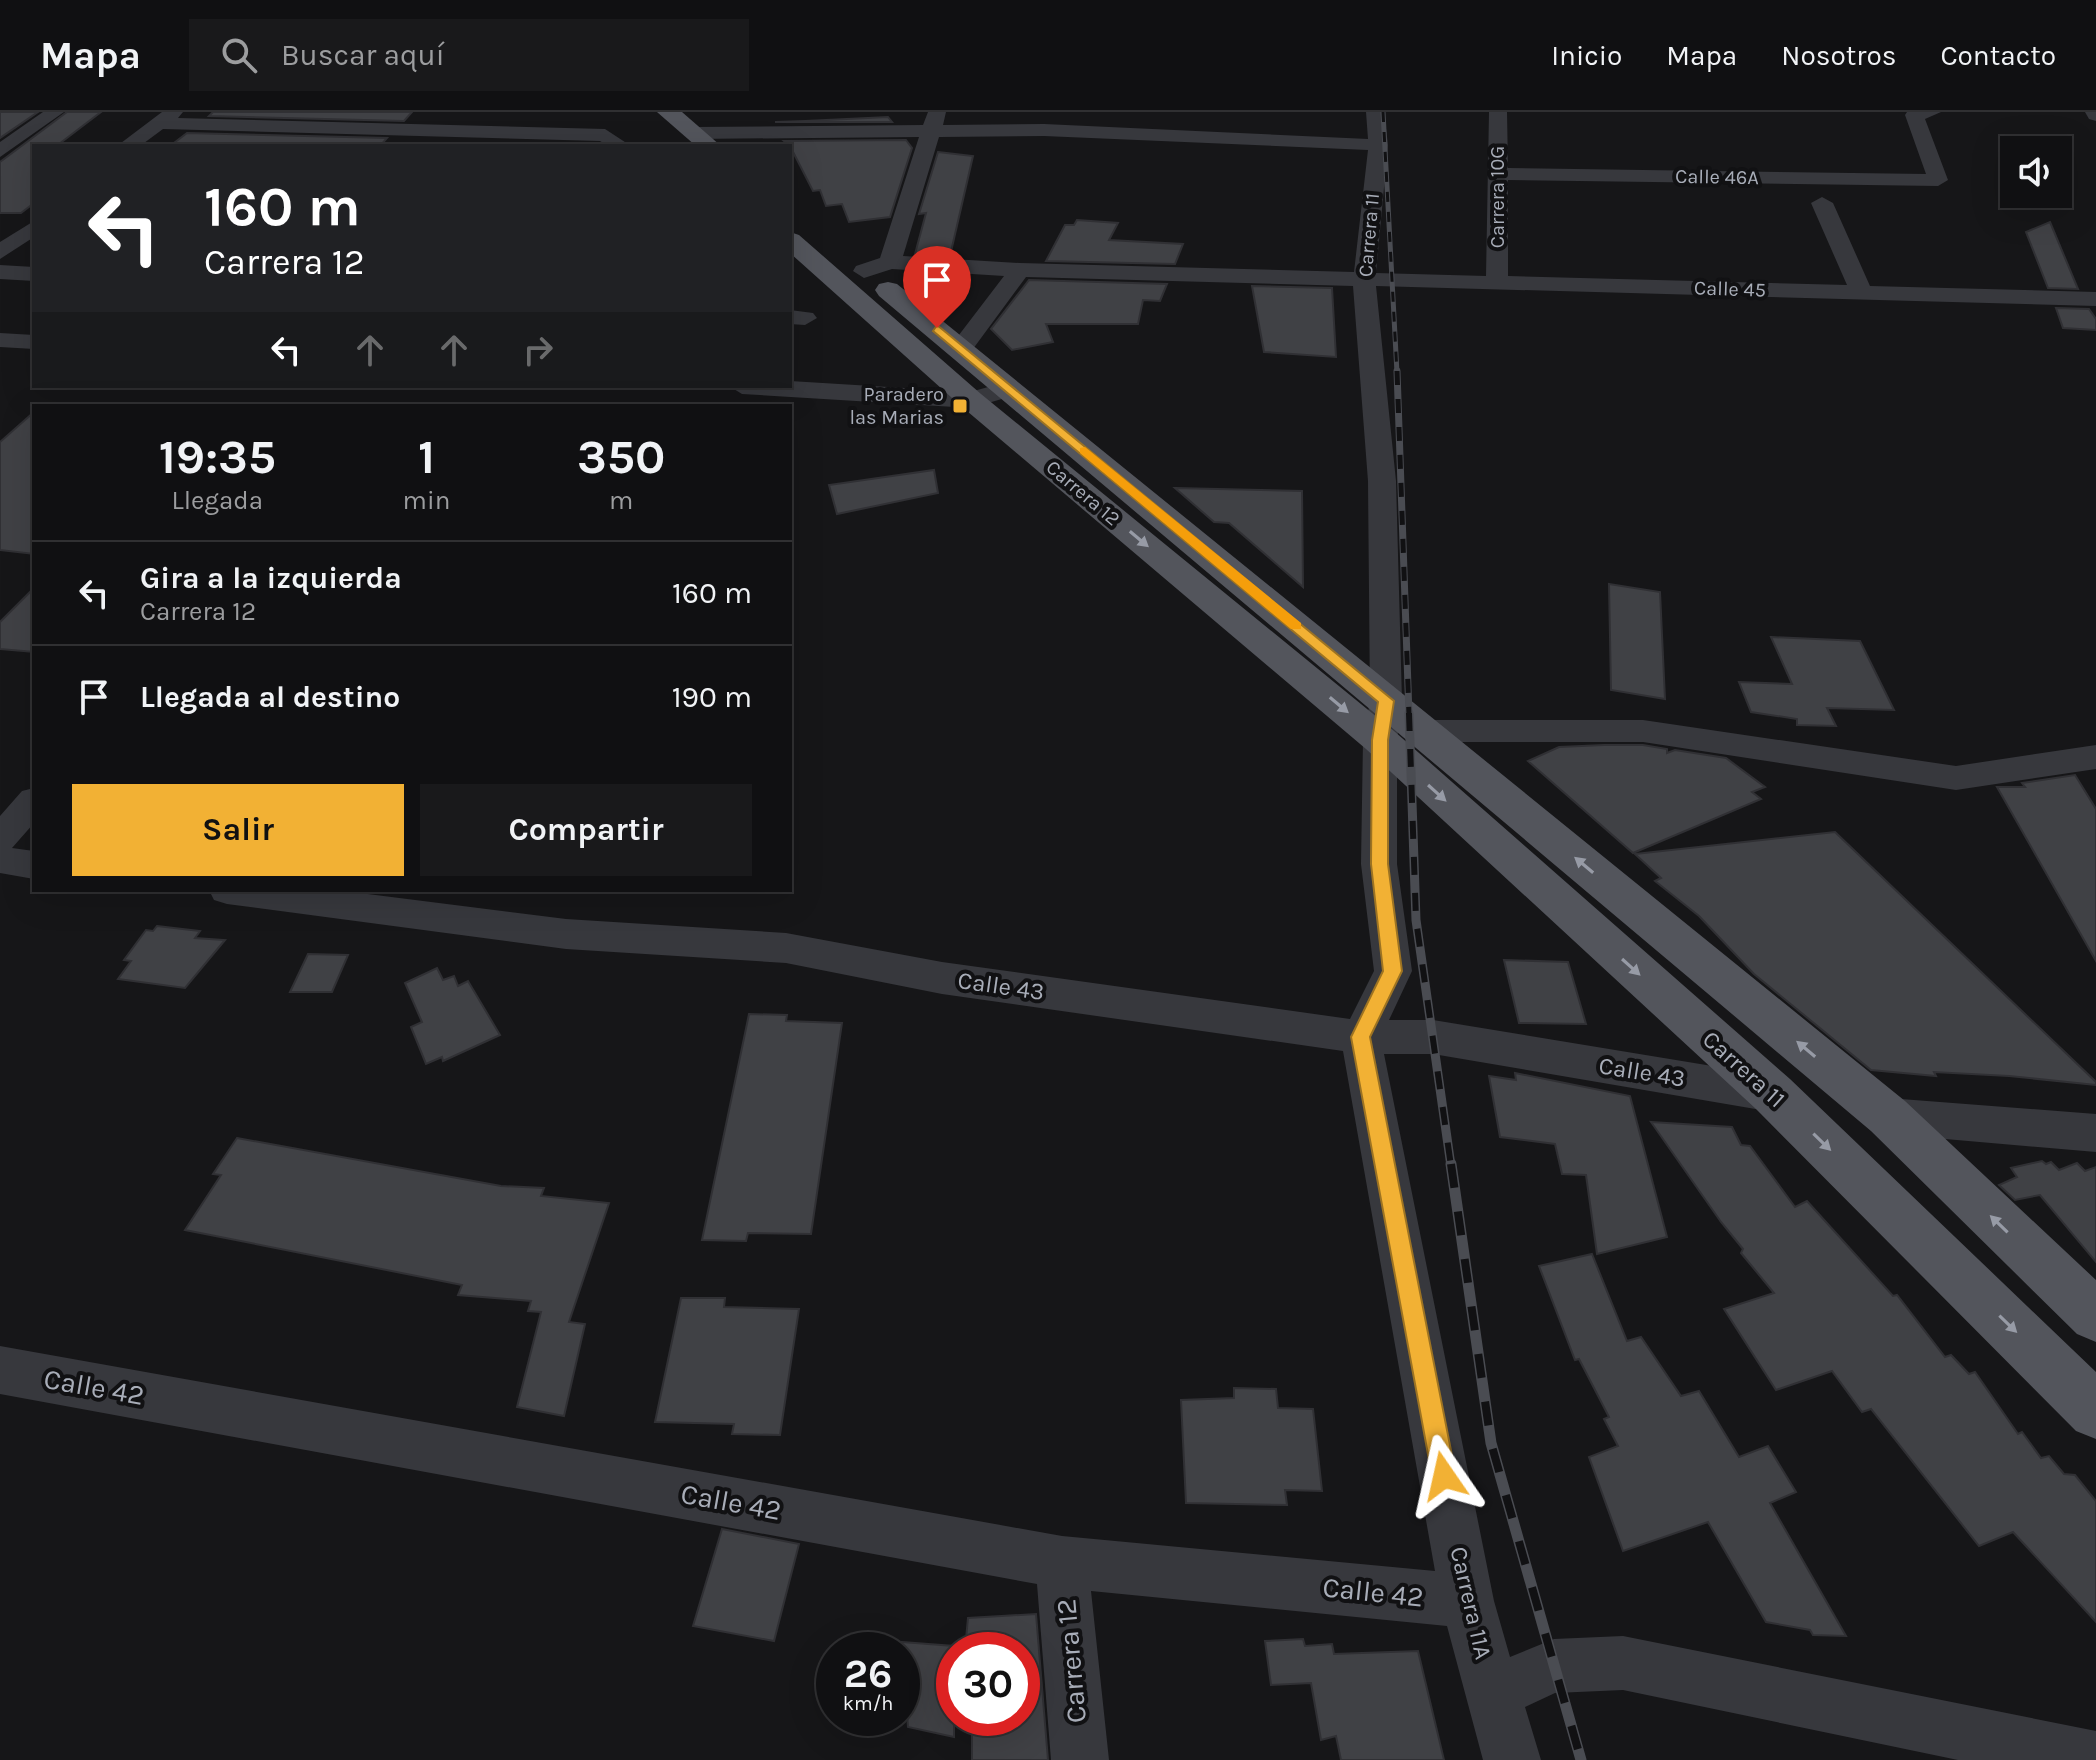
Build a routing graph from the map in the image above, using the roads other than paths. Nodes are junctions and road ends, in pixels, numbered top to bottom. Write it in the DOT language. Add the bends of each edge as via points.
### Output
graph roads {
  1 [pos="55,112"];
  2 [pos="425,112"];
  3 [pos="1375,112"];
  4 [pos="1498,112"];
  5 [pos="1923,113"];
  6 [pos="659,116"];
  7 [pos="165,118"];
  8 [pos="934,122"];
  9 [pos="410,129"];
  10 [pos="613,140"];
  11 [pos="695,142"];
  12 [pos="130,144"];
  13 [pos="393,144"];
  14 [pos="1378,145"];
  15 [pos="0,151"];
  16 [pos="0,159"];
  17 [pos="23,159"];
  18 [pos="1497,174"];
  19 [pos="1822,203"];
  20 [pos="792,212"];
  21 [pos="32,228"];
  22 [pos="792,242"];
  23 [pos="0,252"];
  24 [pos="877,266"];
  25 [pos="1020,270"];
  26 [pos="0,272"];
  27 [pos="32,274"];
  28 [pos="1364,280"];
  29 [pos="1497,283"];
  30 [pos="1862,293"];
  31 [pos="2096,299"];
  32 [pos="32,324"];
  33 [pos="15,341"];
  34 [pos="961,348"];
  35 [pos="775,388"];
  36 [pos="1010,389"];
  37 [pos="971,400"];
  38 [pos="1396,724"];
  39 [pos="2096,757"];
  40 [pos="32,802"];
  41 [pos="0,839"];
  42 [pos="0,860"];
  43 [pos="32,865"];
  44 [pos="242,892"];
  45 [pos="1361,1037"];
  46 [pos="1773,1094"];
  47 [pos="1888,1116"];
  48 [pos="2096,1133"];
  49 [pos="2096,1316"];
  50 [pos="0,1370"];
  51 [pos="2096,1411"];
  52 [pos="1062,1562"];
  53 [pos="1467,1601"];
  54 [pos="1492,1693"];
  55 [pos="1080,1760"];
  56 [pos="1512,1760"];
  57 [pos="2096,1760"];
  1 -- 15 [label="street"];
  2 -- 9 [label="street"];
  3 -- 14 [label="street, Carrera 11"];
  4 -- 18 [label="street, Carrera 10G"];
  5 -- 18 [label="street, Calle 46A" via="1938,180"];
  6 -- 11 [label="main road"];
  7 -- 9 [label="street"];
  7 -- 12 [label="street"];
  8 -- 11 [label="street"];
  8 -- 14 [label="street"];
  8 -- 24 [label="street"];
  9 -- 10 [label="street"];
  9 -- 13 [label="street"];
  14 -- 28 [label="street, Carrera 11"];
  16 -- 17 [label="street"];
  18 -- 29 [label="street, Carrera 10G"];
  19 -- 30 [label="street"];
  20 -- 24 [label="main road, Carrera 12"];
  21 -- 23 [label="street"];
  22 -- 37 [label="main road, Carrera 12"];
  24 -- 25 [label="street, Calle 45"];
  24 -- 34 [label="main road, Carrera 12"];
  25 -- 28 [label="street, Calle 45"];
  25 -- 34 [label="street"];
  26 -- 27 [label="street"];
  28 -- 29 [label="street, Calle 45"];
  28 -- 38 [label="street, Carrera 11"];
  29 -- 30 [label="street, Calle 45"];
  30 -- 31 [label="street, Calle 45"];
  32 -- 33 [label="street"];
  34 -- 36 [label="main road, Carrera 12"];
  35 -- 37 [label="street"];
  36 -- 37 [label="street"];
  36 -- 38 [label="main road, Carrera 12"];
  37 -- 38 [label="main road, Carrera 12, one-way"];
  38 -- 39 [label="street" via="1643,731 1956,778"];
  38 -- 45 [label="street" via="1379,864 1393,971"];
  38 -- 46 [label="main road, Carrera 11, one-way"];
  47 -- 38 [label="main road, one-way"];
  40 -- 41 [label="street"];
  42 -- 43 [label="street"];
  44 -- 45 [label="street, Calle 43" via="566,934 786,948 942,978"];
  45 -- 46 [label="street, Calle 43" via="1433,1037"];
  45 -- 53 [label="street, Carrera 11A"];
  46 -- 51 [label="main road, Carrera 11, one-way"];
  47 -- 48 [label="street"];
  49 -- 47 [label="main road, one-way"];
  50 -- 52 [label="street, Calle 42"];
  52 -- 53 [label="street, Calle 42"];
  52 -- 55 [label="street, Carrera 12"];
  53 -- 54 [label="street, Carrera 11A"];
  54 -- 56 [label="street, Carrera 11A"];
  54 -- 57 [label="street" via="1554,1666 1623,1663"];
}
